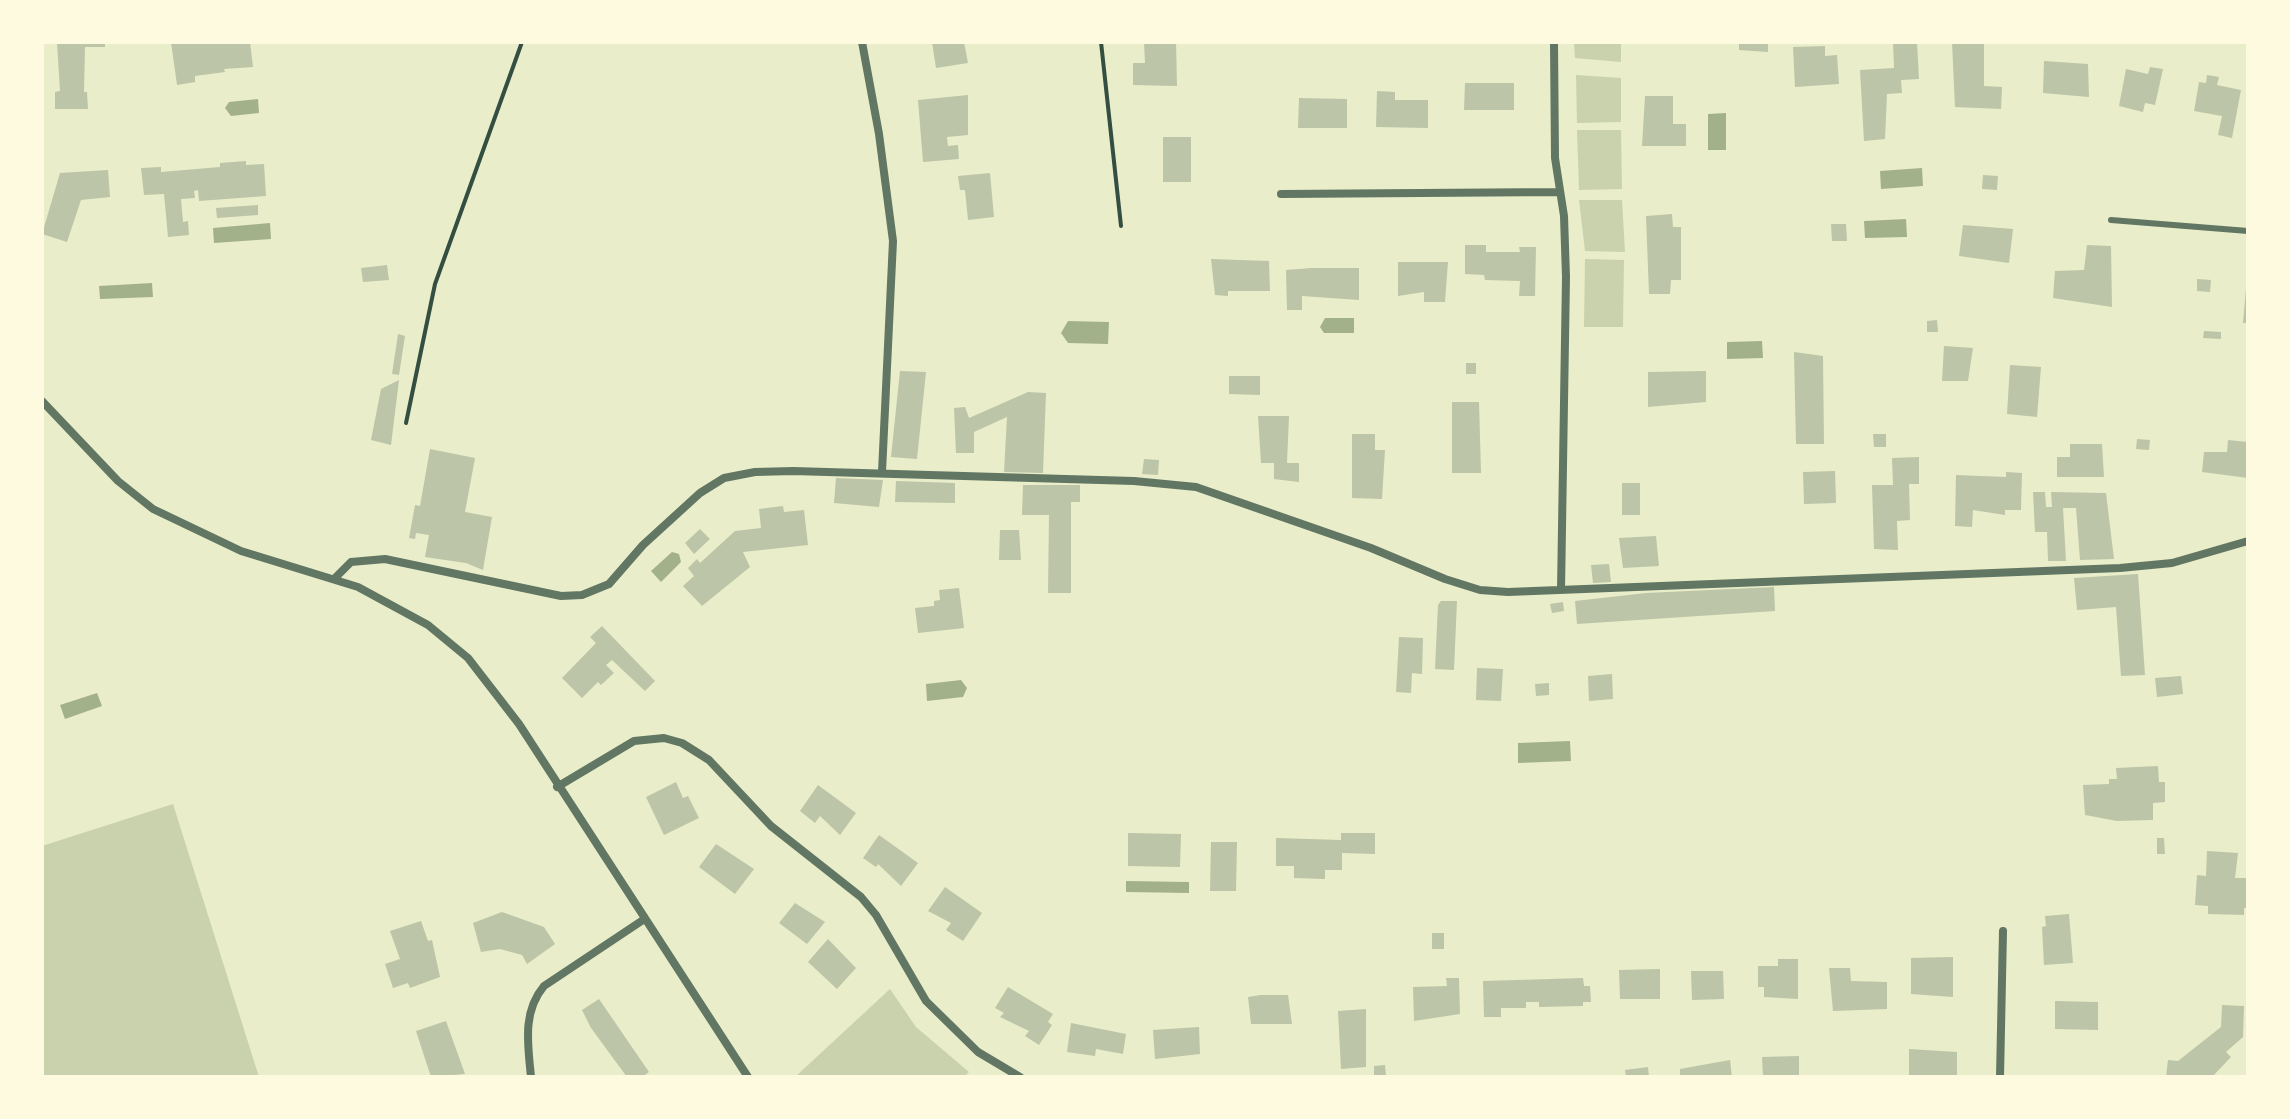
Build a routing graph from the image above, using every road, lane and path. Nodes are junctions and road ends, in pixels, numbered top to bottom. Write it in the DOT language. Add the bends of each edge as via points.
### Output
graph roads {
  1 [pos="522,42"];
  2 [pos="862,42"];
  3 [pos="1101,42"];
  4 [pos="1554,42"];
  5 [pos="1559,192"];
  6 [pos="1281,194"];
  7 [pos="2111,220"];
  8 [pos="1121,226"];
  9 [pos="2248,231"];
  10 [pos="42,401"];
  11 [pos="406,423"];
  12 [pos="882,472"];
  13 [pos="2248,541"];
  14 [pos="336,577"];
  15 [pos="1561,590"];
  16 [pos="557,787"];
  17 [pos="643,920"];
  18 [pos="2003,931"];
  19 [pos="531,1077"];
  20 [pos="748,1077"];
  21 [pos="1020,1077"];
  22 [pos="2000,1077"];
  1 -- 11 [label="path" via="435,284"];
  2 -- 12 [label="street" via="893,241"];
  3 -- 8 [label="path"];
  4 -- 5 [label="street"];
  5 -- 6 [label="street"];
  5 -- 15 [label="street" via="1566,277"];
  7 -- 9 [label="lane"];
  10 -- 14 [label="street" via="118,481 153,509 241,551"];
  12 -- 14 [label="street" via="755,472 724,478 643,545 609,584 582,595 561,596 385,559 351,562"];
  12 -- 15 [label="street" via="1196,487 1480,590"];
  13 -- 15 [label="street" via="2172,563 2120,568"];
  14 -- 16 [label="street" via="428,625 468,658 519,724"];
  16 -- 17 [label="street"];
  16 -- 21 [label="street" via="634,741 664,738 682,743 709,760 771,826 861,897 926,1001 978,1052"];
  17 -- 19 [label="street" via="534,998 528,1039"];
  17 -- 20 [label="street"];
  18 -- 22 [label="street"];
}
